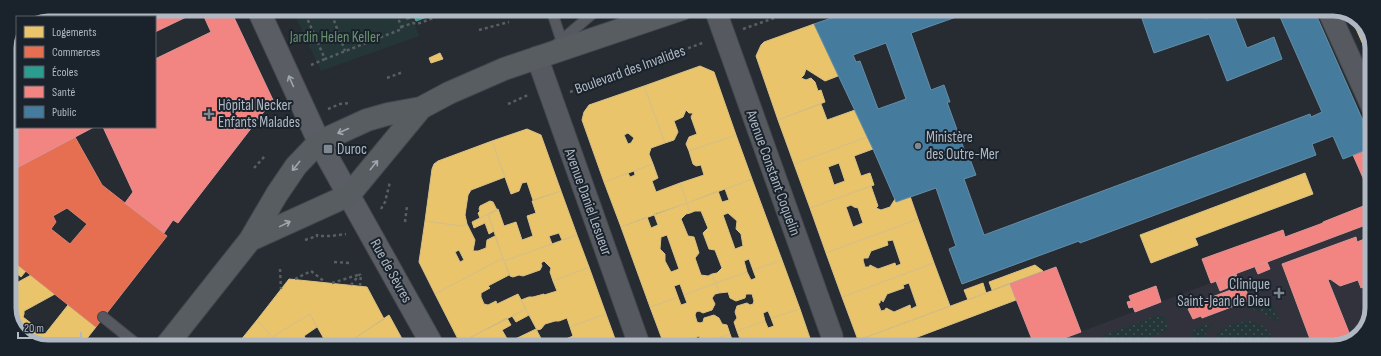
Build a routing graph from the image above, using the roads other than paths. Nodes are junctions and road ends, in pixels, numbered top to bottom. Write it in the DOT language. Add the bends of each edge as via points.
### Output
graph roads {
  1 [pos="261,16"];
  2 [pos="553,16"];
  3 [pos="591,16"];
  4 [pos="659,16"];
  5 [pos="717,16"];
  6 [pos="1331,16"];
  7 [pos="562,45"];
  8 [pos="537,57"];
  9 [pos="1365,92"];
  10 [pos="420,108"];
  11 [pos="320,142"];
  12 [pos="349,195"];
  13 [pos="250,240"];
  14 [pos="103,317"];
  15 [pos="832,336"];
  16 [pos="132,340"];
  17 [pos="171,340"];
  18 [pos="430,340"];
  19 [pos="637,340"];
  11 -- 1 [label="main road, one-way"];
  2 -- 7 [label="lane"];
  3 -- 7 [label="lane"];
  4 -- 7 [label="main road"];
  5 -- 15 [label="street, Avenue Constant Coquelin"];
  6 -- 9 [label="street"];
  7 -- 8 [label="main road"];
  8 -- 10 [label="main road" via="490,74"];
  8 -- 19 [label="street, Avenue Daniel Lesueur" via="539,90"];
  10 -- 11 [label="main road, one-way" via="367,120"];
  12 -- 10 [label="main road, one-way"];
  11 -- 12 [label="main road, Rue de Sèvres"];
  11 -- 13 [label="main road, one-way" via="296,166"];
  13 -- 12 [label="main road, one-way"];
  12 -- 18 [label="main road, Rue de Sèvres"];
  13 -- 17 [label="main road"];
  14 -- 16 [label="lane"];
}
